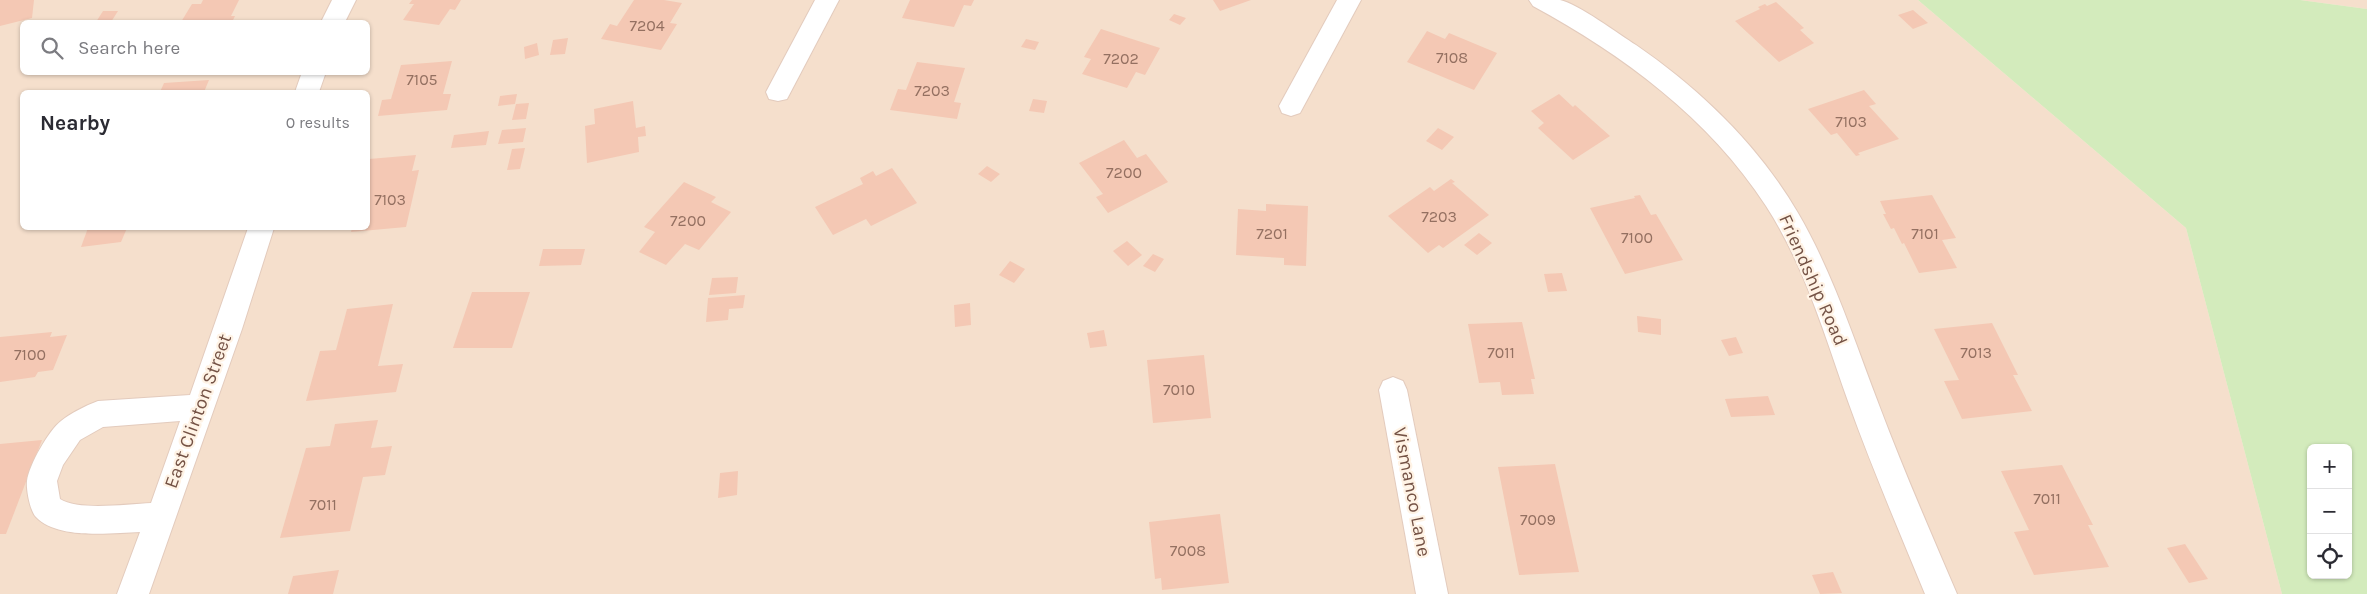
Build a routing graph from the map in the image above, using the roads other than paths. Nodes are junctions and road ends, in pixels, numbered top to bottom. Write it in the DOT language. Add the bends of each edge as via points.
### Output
graph roads {
  1 [pos="344,0"];
  2 [pos="827,0"];
  3 [pos="1349,0"];
  4 [pos="1542,0"];
  5 [pos="334,20"];
  6 [pos="313,75"];
  7 [pos="308,90"];
  8 [pos="778,92"];
  9 [pos="1291,106"];
  10 [pos="260,230"];
  11 [pos="1393,390"];
  12 [pos="200,406"];
  13 [pos="160,517"];
  14 [pos="133,594"];
  15 [pos="1432,594"];
  16 [pos="1941,594"];
  1 -- 5 [label="street"];
  2 -- 8 [label="street"];
  3 -- 9 [label="street"];
  4 -- 16 [label="street, Friendship Road" via="1595,29 1661,78 1724,134 1775,198 1809,262 1888,468"];
  6 -- 7 [label="street"];
  10 -- 12 [label="street, East Clinton Street"];
  11 -- 15 [label="street, Vismanco Lane"];
  12 -- 13 [label="street, East Clinton Street"];
  12 -- 13 [label="street" via="98,414 70,431 51,458 42,480 46,507 60,516"];
  13 -- 14 [label="street, East Clinton Street"];
}
